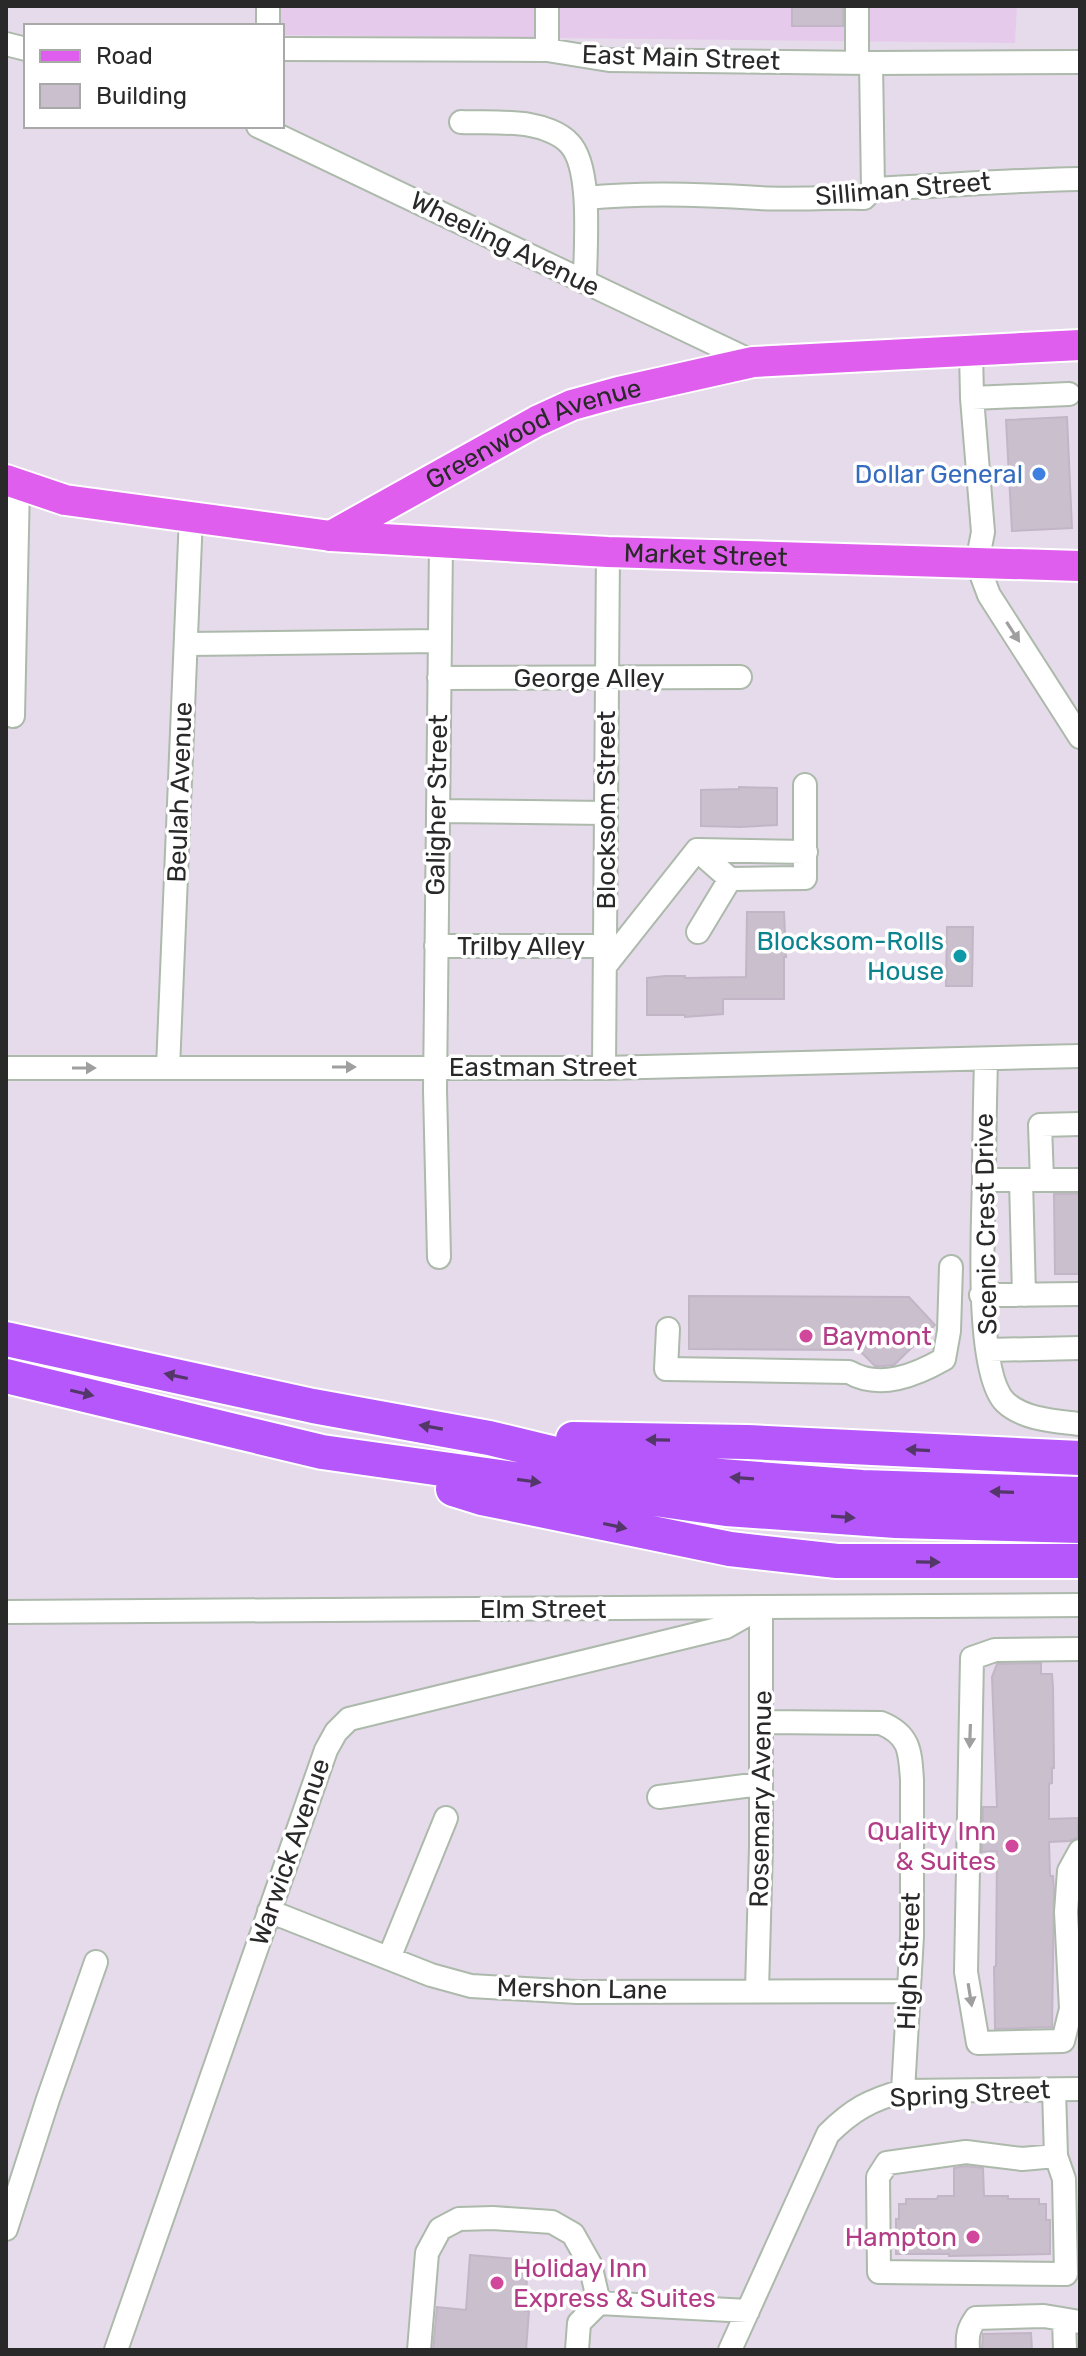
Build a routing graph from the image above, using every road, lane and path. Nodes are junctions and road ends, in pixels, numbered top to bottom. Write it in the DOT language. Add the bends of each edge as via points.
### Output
graph roads {
  1 [pos="547,6"];
  2 [pos="857,6"];
  3 [pos="284,49"];
  4 [pos="547,50"];
  5 [pos="864,62"];
  6 [pos="1080,62"];
  7 [pos="461,122"];
  8 [pos="262,128"];
  9 [pos="1080,179"];
  10 [pos="873,189"];
  11 [pos="586,198"];
  12 [pos="585,282"];
  13 [pos="1080,345"];
  14 [pos="971,351"];
  15 [pos="753,362"];
  16 [pos="1069,394"];
  17 [pos="972,398"];
  18 [pos="10,483"];
  19 [pos="191,516"];
  20 [pos="331,536"];
  21 [pos="441,544"];
  22 [pos="608,552"];
  23 [pos="977,563"];
  24 [pos="1080,566"];
  25 [pos="438,641"];
  26 [pos="187,644"];
  27 [pos="740,677"];
  28 [pos="439,678"];
  29 [pos="607,678"];
  30 [pos="13,716"];
  31 [pos="1080,737"];
  32 [pos="805,785"];
  33 [pos="438,811"];
  34 [pos="606,813"];
  35 [pos="697,850"];
  36 [pos="806,852"];
  37 [pos="730,879"];
  38 [pos="698,932"];
  39 [pos="436,946"];
  40 [pos="606,956"];
  41 [pos="1080,1056"];
  42 [pos="986,1059"];
  43 [pos="436,1067"];
  44 [pos="6,1068"];
  45 [pos="168,1068"];
  46 [pos="604,1068"];
  47 [pos="1080,1124"];
  48 [pos="984,1180"];
  49 [pos="1031,1180"];
  50 [pos="1080,1180"];
  51 [pos="439,1257"];
  52 [pos="951,1267"];
  53 [pos="1080,1294"];
  54 [pos="981,1295"];
  55 [pos="1024,1295"];
  56 [pos="668,1329"];
  57 [pos="6,1339"];
  58 [pos="1080,1348"];
  59 [pos="988,1350"];
  60 [pos="6,1376"];
  61 [pos="1080,1424"];
  62 [pos="489,1438"];
  63 [pos="322,1452"];
  64 [pos="1080,1458"];
  65 [pos="1080,1494"];
  66 [pos="1080,1526"];
  67 [pos="1080,1561"];
  68 [pos="1080,1605"];
  69 [pos="761,1607"];
  70 [pos="6,1612"];
  71 [pos="1080,1649"];
  72 [pos="762,1722"];
  73 [pos="760,1784"];
  74 [pos="659,1797"];
  75 [pos="446,1818"];
  76 [pos="1080,1851"];
  77 [pos="1075,1872"];
  78 [pos="269,1911"];
  79 [pos="389,1958"];
  80 [pos="96,1962"];
  81 [pos="757,1990"];
  82 [pos="908,1991"];
  83 [pos="1075,2009"];
  84 [pos="1080,2089"];
  85 [pos="1054,2090"];
  86 [pos="903,2091"];
  87 [pos="1056,2156"];
  88 [pos="6,2229"];
  89 [pos="599,2303"];
  90 [pos="748,2311"];
  91 [pos="1072,2321"];
  92 [pos="116,2350"];
  93 [pos="419,2350"];
  94 [pos="577,2350"];
  95 [pos="730,2350"];
  96 [pos="968,2350"];
  97 [pos="979,2350"];
  98 [pos="1065,2350"];
  1 -- 4 [label="street"];
  2 -- 5 [label="street"];
  3 -- 4 [label="street, East Main Street"];
  4 -- 5 [label="street, East Main Street" via="609,60"];
  5 -- 6 [label="street, East Main Street"];
  5 -- 10 [label="street"];
  7 -- 11 [label="street" via="529,125 554,133 570,143 577,156"];
  8 -- 12 [label="street, Wheeling Avenue"];
  9 -- 10 [label="street, Silliman Street"];
  10 -- 11 [label="street, Silliman Street" via="864,198"];
  11 -- 12 [label="street"];
  12 -- 15 [label="street, Wheeling Avenue"];
  13 -- 14 [label="main road, Greenwood Avenue"];
  14 -- 15 [label="main road, Greenwood Avenue"];
  14 -- 17 [label="street"];
  15 -- 20 [label="main road, Greenwood Avenue" via="572,405"];
  16 -- 17 [label="street"];
  17 -- 23 [label="street" via="983,532"];
  18 -- 19 [label="main road" via="65,500"];
  18 -- 30 [label="street"];
  19 -- 20 [label="main road"];
  19 -- 26 [label="street, Beulah Avenue"];
  20 -- 21 [label="main road, Market Street"];
  21 -- 22 [label="main road, Market Street"];
  21 -- 25 [label="street, Galigher Street"];
  22 -- 23 [label="main road, Market Street"];
  22 -- 29 [label="street, Blocksom Street"];
  23 -- 24 [label="main road, Market Street"];
  23 -- 31 [label="street, one-way" via="989,595"];
  25 -- 26 [label="street"];
  25 -- 28 [label="street, Galigher Street"];
  26 -- 45 [label="street, Beulah Avenue"];
  27 -- 29 [label="street, George Alley"];
  28 -- 29 [label="street, George Alley"];
  28 -- 33 [label="street, Galigher Street"];
  29 -- 34 [label="street, Blocksom Street"];
  32 -- 36 [label="street"];
  33 -- 34 [label="street"];
  33 -- 39 [label="street, Galigher Street"];
  34 -- 40 [label="street, Blocksom Street"];
  35 -- 36 [label="street"];
  35 -- 37 [label="street"];
  35 -- 40 [label="street"];
  36 -- 37 [label="street" via="805,878"];
  37 -- 38 [label="street"];
  39 -- 40 [label="street, Trilby Alley"];
  39 -- 43 [label="street, Galigher Street"];
  40 -- 46 [label="street, Blocksom Street"];
  41 -- 42 [label="street, Eastman Street"];
  42 -- 46 [label="street, Eastman Street"];
  42 -- 48 [label="street, Scenic Crest Drive"];
  45 -- 43 [label="street, Eastman Street, one-way"];
  43 -- 46 [label="street, Eastman Street"];
  43 -- 51 [label="street, Galigher Street"];
  44 -- 45 [label="street, Eastman Street, one-way"];
  47 -- 49 [label="street" via="1040,1125"];
  48 -- 49 [label="street"];
  48 -- 54 [label="street, Scenic Crest Drive"];
  49 -- 50 [label="street"];
  49 -- 55 [label="street"];
  52 -- 56 [label="street" via="944,1359 894,1380 861,1379 849,1372 666,1369"];
  53 -- 55 [label="street"];
  54 -- 55 [label="street"];
  54 -- 59 [label="street, Scenic Crest Drive"];
  62 -- 57 [label="highway, one-way"];
  58 -- 59 [label="street"];
  59 -- 61 [label="street, Scenic Crest Drive" via="995,1386 1005,1401 1021,1413"];
  60 -- 63 [label="highway, one-way"];
  64 -- 62 [label="highway, one-way" via="747,1442"];
  65 -- 62 [label="highway, one-way" via="862,1487 708,1475 572,1458"];
  63 -- 66 [label="highway, one-way" via="726,1509"];
  63 -- 67 [label="highway, one-way" via="482,1498 730,1549 837,1561"];
  68 -- 69 [label="street, Elm Street"];
  69 -- 70 [label="street, Elm Street"];
  69 -- 72 [label="street, Rosemary Avenue"];
  69 -- 78 [label="street, Warwick Avenue" via="726,1627 349,1719 326,1750"];
  71 -- 83 [label="street, one-way" via="995,1650 972,1658 966,1972 978,2043 1063,2041"];
  72 -- 73 [label="street, Rosemary Avenue"];
  72 -- 82 [label="street, High Street" via="881,1723 897,1729 907,1743 912,1780"];
  73 -- 74 [label="street"];
  73 -- 81 [label="street, Rosemary Avenue"];
  75 -- 79 [label="street"];
  76 -- 77 [label="street"];
  77 -- 83 [label="street" via="1066,1912"];
  78 -- 79 [label="street, Mershon Lane"];
  78 -- 92 [label="street, Warwick Avenue"];
  79 -- 81 [label="street, Mershon Lane" via="471,1986 577,1992"];
  80 -- 88 [label="street"];
  81 -- 82 [label="street, Mershon Lane"];
  82 -- 86 [label="street, High Street"];
  84 -- 85 [label="street, Spring Street"];
  85 -- 86 [label="street, Spring Street"];
  85 -- 87 [label="street"];
  86 -- 90 [label="street, Spring Street" via="849,2113 828,2134"];
  87 -- 87 [label="street" via="1064,2179 1066,2274 879,2272 878,2177 887,2163 966,2152 1022,2159"];
  89 -- 90 [label="street"];
  89 -- 93 [label="street" via="590,2264 573,2234 552,2222 459,2219 440,2229 427,2253"];
  89 -- 94 [label="street" via="579,2323"];
  90 -- 95 [label="street, Spring Street"];
  91 -- 96 [label="street" via="1044,2316 976,2318 969,2327"];
  91 -- 97 [label="street" via="984,2327"];
  91 -- 98 [label="street"];
}
